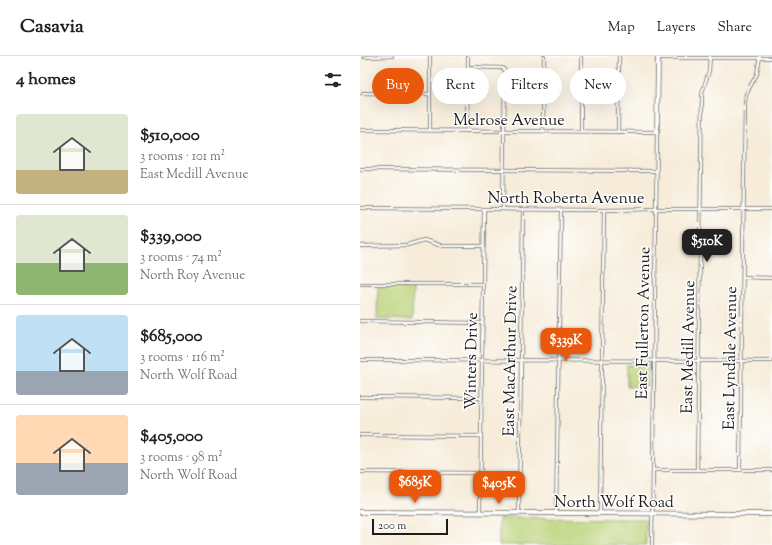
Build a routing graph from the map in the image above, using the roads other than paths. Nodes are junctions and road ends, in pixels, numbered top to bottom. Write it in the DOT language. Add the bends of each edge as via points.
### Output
graph roads {
  1 [pos="364,56"];
  2 [pos="392,56"];
  3 [pos="430,56"];
  4 [pos="468,56"];
  5 [pos="544,56"];
  6 [pos="581,56"];
  7 [pos="619,56"];
  8 [pos="658,57"];
  9 [pos="710,57"];
  10 [pos="760,57"];
  11 [pos="772,58"];
  12 [pos="468,67"];
  13 [pos="360,93"];
  14 [pos="429,94"];
  15 [pos="360,130"];
  16 [pos="430,130"];
  17 [pos="467,131"];
  18 [pos="504,131"];
  19 [pos="543,131"];
  20 [pos="581,132"];
  21 [pos="618,132"];
  22 [pos="657,132"];
  23 [pos="360,169"];
  24 [pos="504,170"];
  25 [pos="656,171"];
  26 [pos="360,208"];
  27 [pos="484,209"];
  28 [pos="503,209"];
  29 [pos="523,209"];
  30 [pos="656,209"];
  31 [pos="700,209"];
  32 [pos="772,209"];
  33 [pos="561,210"];
  34 [pos="604,210"];
  35 [pos="744,210"];
  36 [pos="360,246"];
  37 [pos="484,246"];
  38 [pos="743,278"];
  39 [pos="772,278"];
  40 [pos="360,284"];
  41 [pos="483,284"];
  42 [pos="360,321"];
  43 [pos="482,323"];
  44 [pos="360,360"];
  45 [pos="482,360"];
  46 [pos="521,360"];
  47 [pos="559,360"];
  48 [pos="602,361"];
  49 [pos="654,361"];
  50 [pos="698,361"];
  51 [pos="772,361"];
  52 [pos="741,362"];
  53 [pos="360,397"];
  54 [pos="481,398"];
  55 [pos="360,435"];
  56 [pos="481,436"];
  57 [pos="652,470"];
  58 [pos="697,470"];
  59 [pos="740,470"];
  60 [pos="772,470"];
  61 [pos="360,472"];
  62 [pos="480,473"];
  63 [pos="360,512"];
  64 [pos="480,513"];
  65 [pos="519,513"];
  66 [pos="556,513"];
  67 [pos="600,514"];
  68 [pos="651,514"];
  69 [pos="772,514"];
  70 [pos="652,545"];
  1 -- 2 [label="street"];
  3 -- 14 [label="street"];
  4 -- 12 [label="street"];
  5 -- 19 [label="street"];
  6 -- 20 [label="street"];
  7 -- 21 [label="street"];
  8 -- 9 [label="street"];
  8 -- 22 [label="main road"];
  9 -- 10 [label="street"];
  9 -- 31 [label="street, East Medill Avenue" via="702,93"];
  10 -- 11 [label="street"];
  10 -- 35 [label="street, East Lyndale Avenue" via="757,74 746,94 745,102"];
  12 -- 17 [label="street"];
  12 -- 18 [label="street" via="503,68 505,71"];
  13 -- 14 [label="street"];
  14 -- 16 [label="street"];
  15 -- 16 [label="street, Melrose Avenue"];
  16 -- 17 [label="street, Melrose Avenue"];
  17 -- 18 [label="street, Melrose Avenue"];
  18 -- 19 [label="street, Melrose Avenue"];
  18 -- 24 [label="street"];
  19 -- 20 [label="street, Melrose Avenue"];
  20 -- 21 [label="street, Melrose Avenue"];
  21 -- 22 [label="street, Melrose Avenue"];
  22 -- 25 [label="street, East Fullerton Avenue"];
  23 -- 24 [label="street"];
  24 -- 25 [label="street"];
  24 -- 28 [label="street"];
  25 -- 30 [label="street, East Fullerton Avenue"];
  26 -- 27 [label="street, North Roberta Avenue"];
  27 -- 28 [label="street, North Roberta Avenue"];
  27 -- 37 [label="street, Winters Drive"];
  28 -- 29 [label="street, North Roberta Avenue"];
  29 -- 33 [label="street, North Roberta Avenue"];
  29 -- 46 [label="street, East MacArthur Drive"];
  30 -- 31 [label="street, North Roberta Avenue"];
  30 -- 34 [label="street, North Roberta Avenue"];
  30 -- 49 [label="street, East Fullerton Avenue"];
  31 -- 35 [label="street, North Roberta Avenue"];
  31 -- 50 [label="street, East Medill Avenue"];
  32 -- 35 [label="street, North Roberta Avenue"];
  33 -- 34 [label="street, North Roberta Avenue"];
  33 -- 47 [label="street"];
  34 -- 48 [label="street"];
  35 -- 38 [label="street, East Lyndale Avenue"];
  36 -- 37 [label="street" via="407,246 424,240 442,246"];
  37 -- 41 [label="street, Winters Drive"];
  38 -- 39 [label="street"];
  38 -- 52 [label="street, East Lyndale Avenue"];
  40 -- 41 [label="street"];
  41 -- 43 [label="street, Winters Drive"];
  42 -- 43 [label="street"];
  43 -- 45 [label="street, Winters Drive"];
  44 -- 45 [label="street"];
  45 -- 46 [label="street"];
  45 -- 54 [label="street, Winters Drive"];
  46 -- 47 [label="street"];
  46 -- 65 [label="street, East MacArthur Drive"];
  47 -- 48 [label="street"];
  47 -- 66 [label="street"];
  48 -- 49 [label="street"];
  48 -- 67 [label="street"];
  49 -- 50 [label="street"];
  49 -- 57 [label="street, East Fullerton Avenue"];
  50 -- 52 [label="street"];
  50 -- 58 [label="street, East Medill Avenue"];
  51 -- 52 [label="street"];
  52 -- 59 [label="street, East Lyndale Avenue"];
  53 -- 54 [label="street"];
  54 -- 56 [label="street, Winters Drive"];
  55 -- 56 [label="street"];
  56 -- 62 [label="street, Winters Drive"];
  57 -- 58 [label="street"];
  57 -- 68 [label="street, East Fullerton Avenue"];
  58 -- 59 [label="street"];
  59 -- 60 [label="street"];
  61 -- 62 [label="street"];
  62 -- 64 [label="street, Winters Drive"];
  63 -- 64 [label="main road, North Wolf Road"];
  64 -- 65 [label="main road, North Wolf Road"];
  65 -- 66 [label="main road, North Wolf Road"];
  66 -- 67 [label="main road, North Wolf Road"];
  67 -- 68 [label="main road, North Wolf Road"];
  68 -- 69 [label="main road, North Wolf Road"];
  68 -- 70 [label="street, East Fullerton Avenue"];
}
